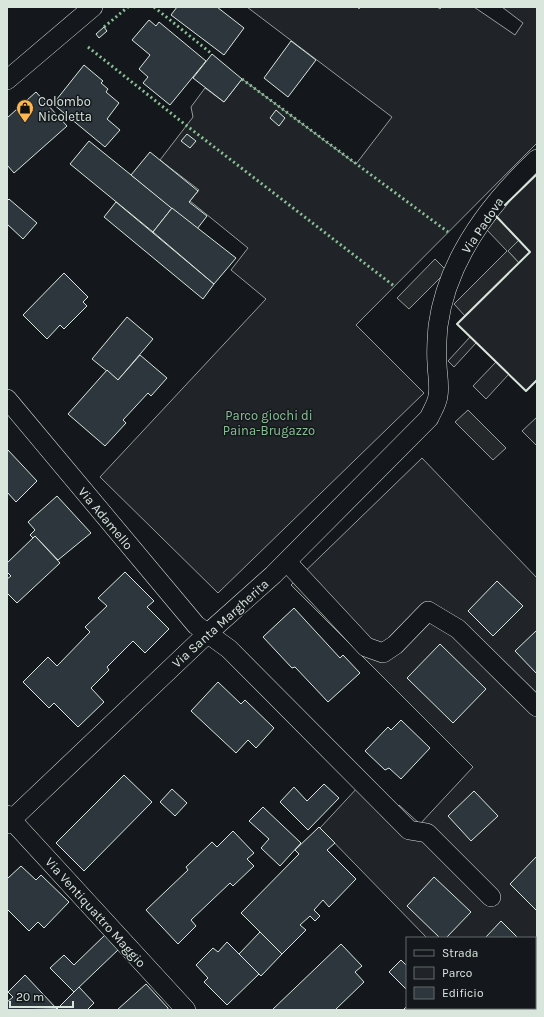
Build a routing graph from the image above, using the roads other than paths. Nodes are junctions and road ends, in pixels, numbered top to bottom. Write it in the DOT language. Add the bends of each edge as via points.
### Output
graph roads {
  1 [pos="94,7"];
  2 [pos="7,80"];
  3 [pos="537,159"];
  4 [pos="8,404"];
  5 [pos="429,418"];
  6 [pos="287,562"];
  7 [pos="208,633"];
  8 [pos="537,707"];
  9 [pos="9,819"];
  10 [pos="491,897"];
  11 [pos="186,1010"];
  1 -- 2 [label="street"];
  3 -- 5 [label="street, Via Padova" via="492,206 474,231 456,265 438,326 439,395"];
  4 -- 7 [label="street, Via Adamello" via="196,625"];
  5 -- 6 [label="street, Via Santa Margherita"];
  6 -- 7 [label="street, Via Santa Margherita"];
  6 -- 8 [label="street" via="366,646 383,653 395,645 428,611 458,629"];
  7 -- 9 [label="street, Via Santa Margherita"];
  7 -- 10 [label="street, Via Adamello" via="229,649 408,830 427,833"];
  9 -- 11 [label="street, Via Ventiquattro Maggio"];
}
